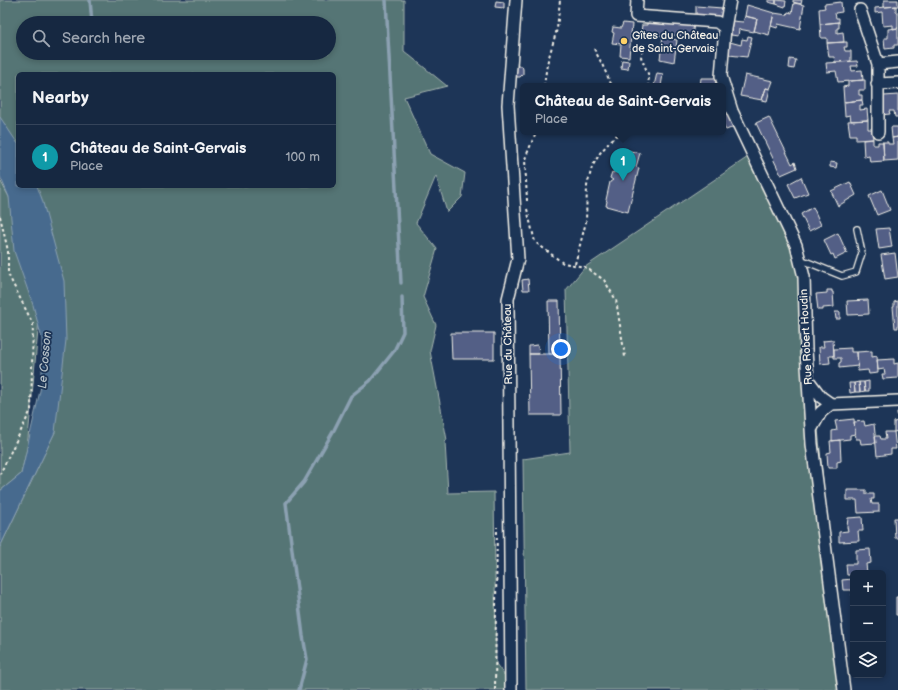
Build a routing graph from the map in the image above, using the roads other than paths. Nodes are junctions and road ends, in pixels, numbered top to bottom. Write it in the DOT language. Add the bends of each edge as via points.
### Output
graph roads {
  1 [pos="516,0"];
  2 [pos="637,0"];
  3 [pos="730,0"];
  4 [pos="860,10"];
  5 [pos="725,28"];
  6 [pos="898,62"];
  7 [pos="878,64"];
  8 [pos="723,83"];
  9 [pos="898,83"];
  10 [pos="877,84"];
  11 [pos="726,92"];
  12 [pos="878,132"];
  13 [pos="856,229"];
  14 [pos="799,259"];
  15 [pos="808,380"];
  16 [pos="898,401"];
  17 [pos="831,404"];
  18 [pos="812,428"];
  19 [pos="511,690"];
  20 [pos="844,690"];
  1 -- 19 [label="street, Rue du Château" via="508,105 518,260 508,300"];
  2 -- 5 [label="street" via="636,16 717,22"];
  3 -- 5 [label="street, Rue Robert Houdin"];
  4 -- 7 [label="street"];
  5 -- 8 [label="street, Rue Robert Houdin" via="721,76"];
  6 -- 7 [label="street"];
  7 -- 10 [label="street"];
  9 -- 10 [label="street"];
  10 -- 12 [label="street"];
  11 -- 14 [label="street, Rue Robert Houdin" via="732,111 796,245"];
  13 -- 14 [label="lane" via="862,253 856,272 842,276"];
  14 -- 15 [label="street, Rue Robert Houdin" via="804,277"];
  15 -- 17 [label="street" via="821,397"];
  15 -- 18 [label="street, Rue Robert Houdin"];
  16 -- 17 [label="street"];
  17 -- 18 [label="street" via="821,412"];
  18 -- 20 [label="street, Rue Robert Houdin"];
}
